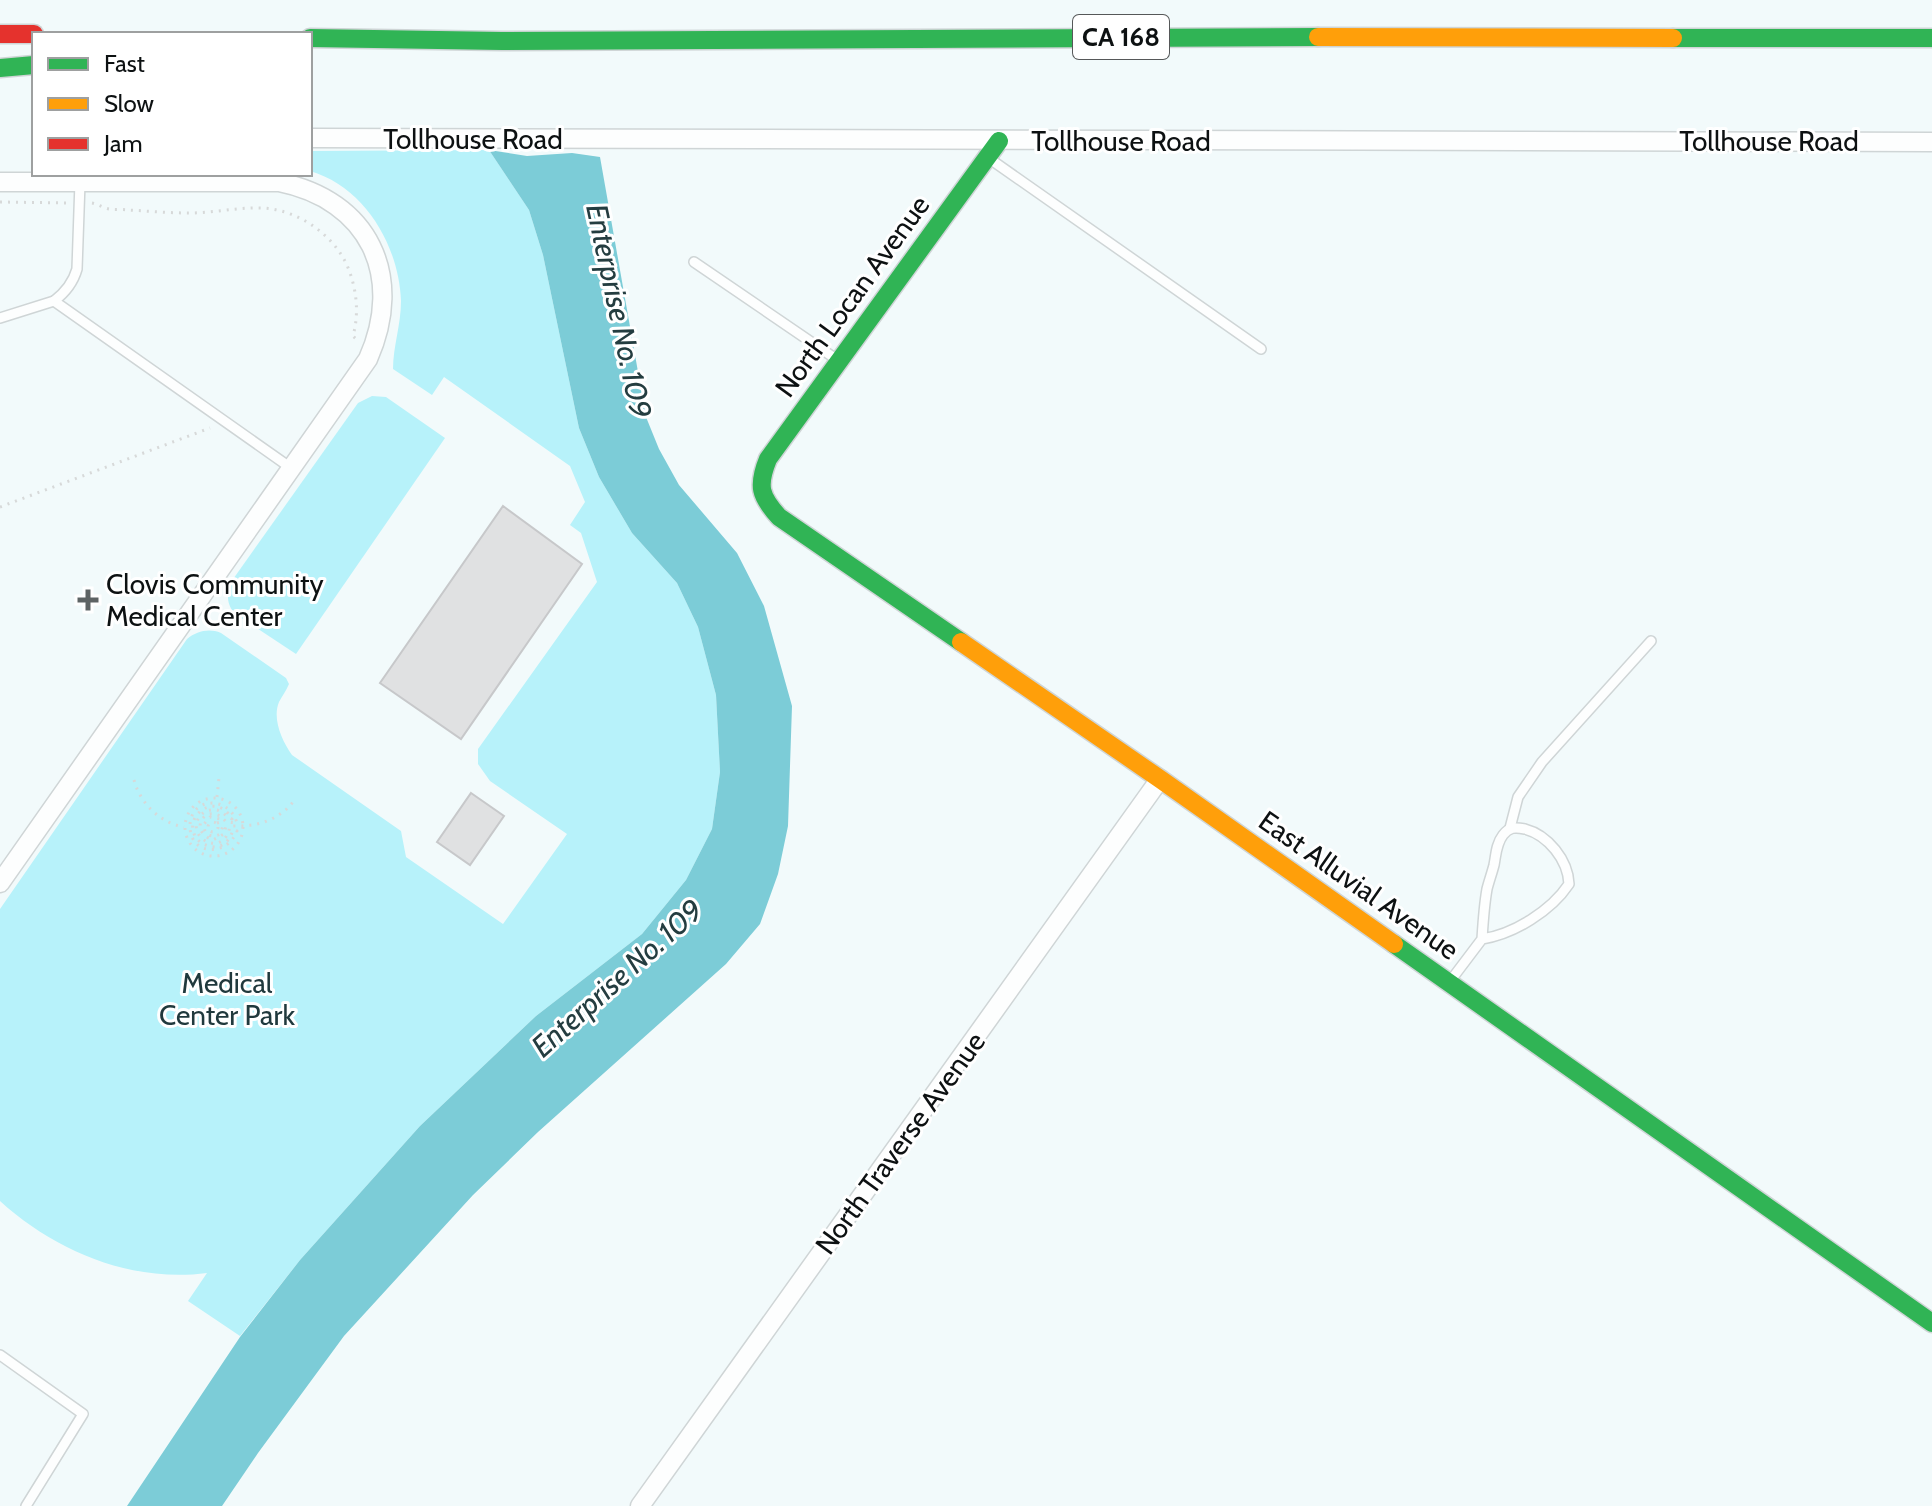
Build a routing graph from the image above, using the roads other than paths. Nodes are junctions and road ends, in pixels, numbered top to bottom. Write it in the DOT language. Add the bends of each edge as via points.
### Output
graph roads {
  1 [pos="0,34"];
  2 [pos="32,34"];
  3 [pos="312,38"];
  4 [pos="1932,38"];
  5 [pos="32,65"];
  6 [pos="0,68"];
  7 [pos="312,138"];
  8 [pos="999,141"];
  9 [pos="1932,142"];
  10 [pos="987,157"];
  11 [pos="77,180"];
  12 [pos="0,182"];
  13 [pos="694,262"];
  14 [pos="54,301"];
  15 [pos="0,318"];
  16 [pos="1261,349"];
  17 [pos="839,361"];
  18 [pos="291,468"];
  19 [pos="760,489"];
  20 [pos="1651,641"];
  21 [pos="1160,779"];
  22 [pos="1510,828"];
  23 [pos="0,883"];
  24 [pos="1482,939"];
  25 [pos="1449,983"];
  26 [pos="1932,1323"];
  27 [pos="0,1355"];
  28 [pos="26,1506"];
  29 [pos="640,1506"];
  1 -- 2 [label="main road"];
  3 -- 4 [label="main road, CA 168"];
  5 -- 6 [label="main road"];
  7 -- 8 [label="street, Tollhouse Road"];
  8 -- 9 [label="street, Tollhouse Road"];
  8 -- 10 [label="main road, North Locan Avenue"];
  10 -- 16 [label="lane"];
  10 -- 17 [label="main road, North Locan Avenue"];
  11 -- 12 [label="street"];
  11 -- 14 [label="lane" via="77,269"];
  11 -- 18 [label="street" via="279,182 312,191 357,224 380,272 378,334 368,359"];
  13 -- 17 [label="lane"];
  14 -- 15 [label="lane"];
  14 -- 18 [label="lane"];
  17 -- 19 [label="main road, North Locan Avenue" via="768,459"];
  18 -- 23 [label="street"];
  19 -- 21 [label="main road, East Alluvial Avenue" via="779,517"];
  20 -- 22 [label="lane" via="1542,762 1518,797"];
  21 -- 25 [label="main road, East Alluvial Avenue"];
  21 -- 29 [label="street, North Traverse Avenue"];
  22 -- 24 [label="lane" via="1497,847"];
  22 -- 24 [label="lane" via="1535,832 1551,845 1564,862 1569,884 1547,908 1517,928"];
  24 -- 25 [label="lane"];
  25 -- 26 [label="main road, East Alluvial Avenue"];
  27 -- 28 [label="lane" via="83,1414"];
}
